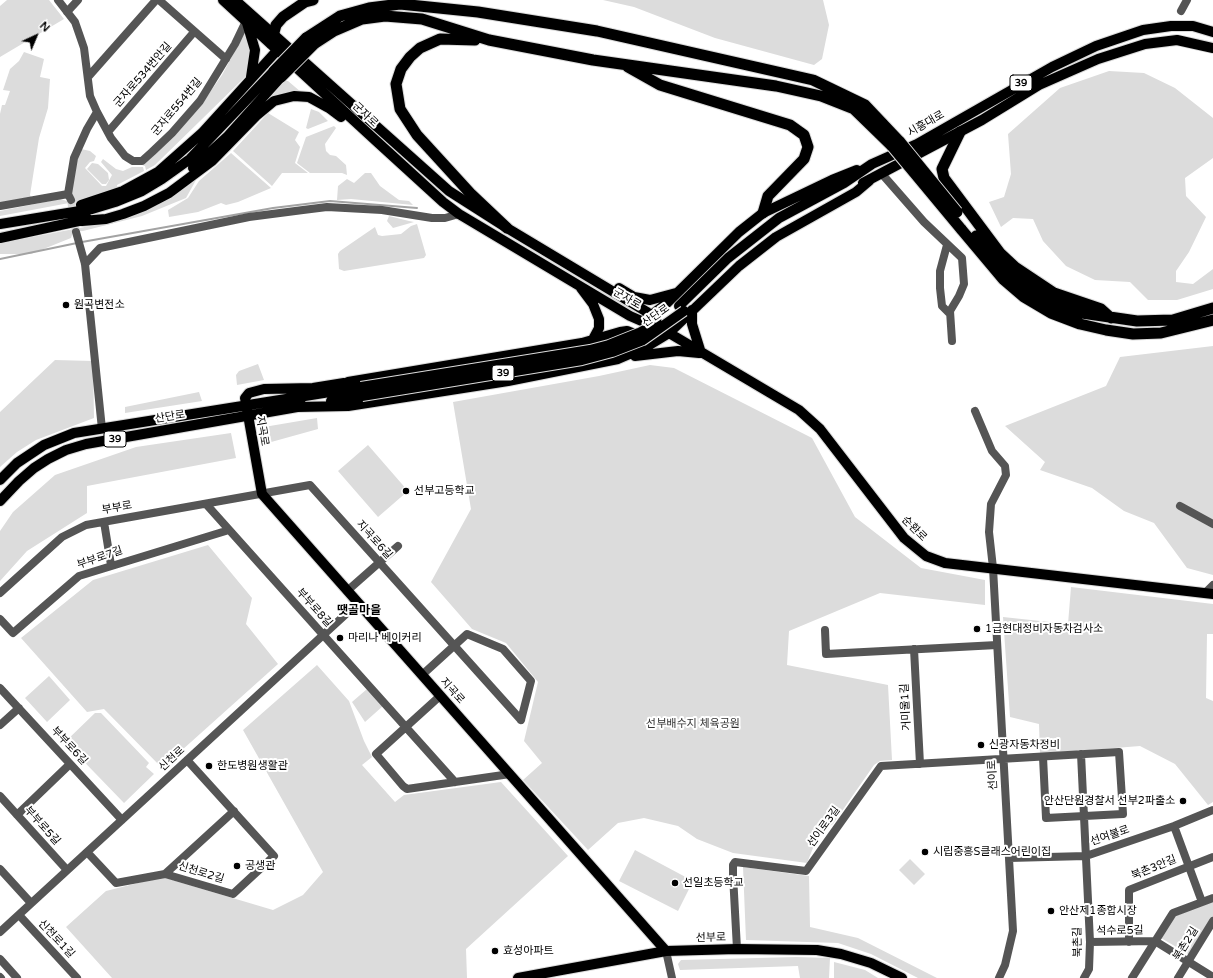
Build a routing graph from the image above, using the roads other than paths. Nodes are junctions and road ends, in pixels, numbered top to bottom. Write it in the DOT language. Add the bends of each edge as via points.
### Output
graph roads {
  1 [pos="58,0"];
  2 [pos="78,0"];
  3 [pos="158,0"];
  4 [pos="223,0"];
  5 [pos="235,0"];
  6 [pos="313,0"];
  7 [pos="388,0"];
  8 [pos="1187,0"];
  9 [pos="400,4"];
  10 [pos="1181,11"];
  11 [pos="67,12"];
  12 [pos="246,21"];
  13 [pos="194,32"];
  14 [pos="1213,32"];
  15 [pos="489,40"];
  16 [pos="310,41"];
  17 [pos="276,42"];
  18 [pos="1213,48"];
  19 [pos="226,59"];
  20 [pos="622,64"];
  21 [pos="278,74"];
  22 [pos="88,77"];
  23 [pos="252,77"];
  24 [pos="97,112"];
  25 [pos="108,132"];
  26 [pos="960,132"];
  27 [pos="374,139"];
  28 [pos="896,144"];
  29 [pos="872,164"];
  30 [pos="882,174"];
  31 [pos="869,181"];
  32 [pos="846,187"];
  33 [pos="0,206"];
  34 [pos="763,212"];
  35 [pos="64,213"];
  36 [pos="459,214"];
  37 [pos="82,221"];
  38 [pos="0,224"];
  39 [pos="964,227"];
  40 [pos="507,228"];
  41 [pos="76,234"];
  42 [pos="0,238"];
  43 [pos="946,245"];
  44 [pos="85,264"];
  45 [pos="578,271"];
  46 [pos="578,285"];
  47 [pos="678,292"];
  48 [pos="627,301"];
  49 [pos="1213,308"];
  50 [pos="685,309"];
  51 [pos="621,310"];
  52 [pos="948,313"];
  53 [pos="651,315"];
  54 [pos="1111,318"];
  55 [pos="1213,320"];
  56 [pos="642,322"];
  57 [pos="620,332"];
  58 [pos="669,334"];
  59 [pos="592,341"];
  60 [pos="952,341"];
  61 [pos="701,353"];
  62 [pos="629,354"];
  63 [pos="616,359"];
  64 [pos="344,383"];
  65 [pos="296,403"];
  66 [pos="245,406"];
  67 [pos="974,411"];
  68 [pos="248,417"];
  69 [pos="102,429"];
  70 [pos="0,480"];
  71 [pos="262,494"];
  72 [pos="1,501"];
  73 [pos="206,504"];
  74 [pos="1180,506"];
  75 [pos="104,522"];
  76 [pos="1213,524"];
  77 [pos="229,530"];
  78 [pos="398,546"];
  79 [pos="379,562"];
  80 [pos="111,565"];
  81 [pos="993,568"];
  82 [pos="1213,585"];
  83 [pos="347,590"];
  84 [pos="0,593"];
  85 [pos="1209,594"];
  86 [pos="358,603"];
  87 [pos="0,619"];
  88 [pos="824,630"];
  89 [pos="324,635"];
  90 [pos="454,646"];
  91 [pos="997,646"];
  92 [pos="914,649"];
  93 [pos="422,675"];
  94 [pos="0,688"];
  95 [pos="440,696"];
  96 [pos="19,708"];
  97 [pos="0,725"];
  98 [pos="406,727"];
  99 [pos="1081,754"];
  100 [pos="1043,757"];
  101 [pos="1004,759"];
  102 [pos="187,760"];
  103 [pos="70,764"];
  104 [pos="920,764"];
  105 [pos="510,774"];
  106 [pos="455,782"];
  107 [pos="0,796"];
  108 [pos="1213,810"];
  109 [pos="234,811"];
  110 [pos="17,815"];
  111 [pos="1084,816"];
  112 [pos="122,820"];
  113 [pos="1174,826"];
  114 [pos="87,852"];
  115 [pos="1086,856"];
  116 [pos="1213,857"];
  117 [pos="1009,858"];
  118 [pos="1189,866"];
  119 [pos="0,869"];
  120 [pos="67,870"];
  121 [pos="165,874"];
  122 [pos="1213,898"];
  123 [pos="1202,902"];
  124 [pos="31,903"];
  125 [pos="19,915"];
  126 [pos="1213,921"];
  127 [pos="0,932"];
  128 [pos="1155,941"];
  129 [pos="1090,942"];
  130 [pos="1129,942"];
  131 [pos="737,949"];
  132 [pos="666,951"];
  133 [pos="0,959"];
  134 [pos="1188,961"];
  135 [pos="1213,976"];
  136 [pos="17,978"];
  137 [pos="77,978"];
  138 [pos="518,978"];
  139 [pos="672,978"];
  140 [pos="902,978"];
  141 [pos="999,978"];
  142 [pos="1084,978"];
  143 [pos="1132,978"];
  144 [pos="1178,978"];
  1 -- 11 [label="street, 군자로554번길"];
  2 -- 11 [label="street"];
  3 -- 13 [label="street"];
  3 -- 22 [label="street"];
  4 -- 12 [label="main road, 군자로"];
  5 -- 17 [label="main road, 군자로"];
  6 -- 17 [label="highway" via="304,2 283,17 276,25"];
  7 -- 9 [label="highway"];
  8 -- 10 [label="street"];
  9 -- 16 [label="highway" via="369,8 340,16"];
  9 -- 28 [label="highway" via="478,12 597,31 813,80 865,105"];
  11 -- 22 [label="street, 군자로554번길" via="75,22 84,48"];
  12 -- 17 [label="main road, 군자로"];
  12 -- 19 [label="street, 군자로554번길"];
  12 -- 23 [label="main road" via="254,50"];
  13 -- 19 [label="street"];
  13 -- 25 [label="street, 군자로534번안길"];
  14 -- 29 [label="main road, 시흥대로 / 39" via="1193,26 1171,26 1143,30 1096,46 1033,76 917,144"];
  15 -- 16 [label="highway" via="422,19 386,16 362,19"];
  15 -- 20 [label="highway"];
  15 -- 40 [label="highway" via="448,38 430,42 410,57 401,69 396,84 400,109 417,135 470,193"];
  16 -- 21 [label="highway, bridge"];
  17 -- 23 [label="main road"];
  17 -- 27 [label="main road, 군자로"];
  17 -- 40 [label="main road, 군자로" via="449,191"];
  18 -- 26 [label="main road, 시흥대로 / 39" via="1177,40 1145,44 1098,59 1038,85"];
  19 -- 25 [label="street, 군자로554번길" via="200,101 172,133 142,161 133,161 125,156"];
  20 -- 28 [label="highway" via="776,86 821,96 854,109"];
  20 -- 34 [label="highway" via="660,86 790,125 804,135 808,148 804,159 768,196"];
  21 -- 35 [label="main road" via="176,170 142,191 115,202"];
  21 -- 37 [label="main road" via="227,137 196,166 168,186 134,204"];
  22 -- 24 [label="street, 군자로554번길" via="90,96"];
  23 -- 35 [label="main road" via="202,133 158,172 122,191"];
  24 -- 25 [label="street, 군자로554번길"];
  24 -- 33 [label="street" via="74,158 69,197"];
  26 -- 30 [label="main road, 시흥대로 / 39"];
  26 -- 54 [label="highway" via="942,169 944,178 1000,253 1015,267 1054,293 1101,309"];
  27 -- 36 [label="main road, 군자로"];
  27 -- 37 [label="main road" via="309,97 294,96 274,100 212,161 169,193 123,214 106,219"];
  28 -- 39 [label="highway, bridge"];
  29 -- 32 [label="main road, 시흥대로 / 39"];
  29 -- 34 [label="main road"];
  30 -- 31 [label="main road, 시흥대로 / 39"];
  30 -- 43 [label="street"];
  31 -- 32 [label="main road, 시흥대로 / 39"];
  31 -- 50 [label="main road" via="856,192 776,237"];
  32 -- 50 [label="main road, 시흥대로 / 39" via="779,218 759,232 728,258"];
  34 -- 47 [label="main road"];
  35 -- 38 [label="main road"];
  36 -- 44 [label="street" via="432,218 382,210 327,207 249,217 100,248"];
  36 -- 46 [label="main road, 군자로"];
  37 -- 42 [label="main road"];
  39 -- 54 [label="highway" via="993,258 1030,290 1056,305"];
  39 -- 55 [label="highway" via="1003,279 1024,297 1051,314 1080,324 1133,334 1161,333"];
  40 -- 45 [label="main road, 군자로"];
  41 -- 44 [label="street"];
  43 -- 52 [label="street" via="940,271 940,288 942,306"];
  43 -- 60 [label="street" via="962,258 963,267 964,284 950,311"];
  44 -- 69 [label="street"];
  45 -- 47 [label="main road" via="602,279 634,297 650,300"];
  45 -- 48 [label="main road, 군자로"];
  46 -- 51 [label="main road, 군자로"];
  46 -- 59 [label="main road" via="593,304 599,319 600,328"];
  47 -- 50 [label="main road" via="674,305 683,313"];
  47 -- 53 [label="main road"];
  48 -- 51 [label="main road" via="629,308"];
  48 -- 53 [label="main road, 군자로"];
  49 -- 54 [label="highway" via="1173,320 1137,321"];
  50 -- 58 [label="main road"];
  50 -- 61 [label="main road"];
  50 -- 65 [label="main road, 산단로 / 39, bridge" via="664,319 641,337 590,350"];
  51 -- 56 [label="main road, 군자로"];
  53 -- 56 [label="main road"];
  53 -- 58 [label="main road, 군자로"];
  56 -- 57 [label="main road"];
  56 -- 58 [label="main road, 군자로"];
  57 -- 59 [label="main road"];
  57 -- 62 [label="main road" via="627,331 636,336 637,346"];
  58 -- 61 [label="main road, 순환로"];
  58 -- 62 [label="main road"];
  59 -- 64 [label="main road"];
  61 -- 63 [label="main road" via="678,351"];
  61 -- 81 [label="main road, 순환로" via="799,410 820,429 893,525 914,548 945,563"];
  62 -- 63 [label="main road"];
  63 -- 65 [label="main road" via="508,380 348,406"];
  64 -- 65 [label="main road"];
  64 -- 66 [label="main road" via="313,388 264,389 249,393 245,398"];
  65 -- 66 [label="main road, 산단로 / 39"];
  65 -- 68 [label="main road, 산단로 / 39"];
  66 -- 68 [label="main road, 지곡로"];
  66 -- 69 [label="main road, 산단로 / 39"];
  67 -- 81 [label="street, 선이로" via="992,451 1005,466 1006,475 991,504 989,532"];
  68 -- 71 [label="main road, 지곡로"];
  68 -- 72 [label="main road, 산단로 / 39" via="86,444 66,450 34,468"];
  69 -- 70 [label="main road, 산단로 / 39" via="74,433 44,445 17,463"];
  71 -- 73 [label="street, 부부로"];
  71 -- 79 [label="street, 지곡로6길" via="310,485"];
  71 -- 83 [label="main road, 지곡로"];
  73 -- 75 [label="street, 부부로"];
  73 -- 77 [label="street, 부부로8길"];
  74 -- 76 [label="street"];
  75 -- 80 [label="street"];
  75 -- 84 [label="street, 부부로" via="86,525 62,537"];
  77 -- 80 [label="street, 부부로7길"];
  77 -- 89 [label="street, 부부로8길"];
  78 -- 79 [label="street"];
  79 -- 83 [label="street"];
  79 -- 90 [label="street, 지곡로6길"];
  80 -- 87 [label="street, 부부로7길" via="78,576 13,633"];
  81 -- 85 [label="main road, 순환로"];
  81 -- 91 [label="street, 선이로"];
  82 -- 85 [label="street"];
  83 -- 86 [label="main road, 지곡로"];
  86 -- 89 [label="street, 신천로"];
  86 -- 93 [label="main road, 지곡로"];
  88 -- 92 [label="street" via="826,654"];
  89 -- 98 [label="street, 부부로8길"];
  89 -- 102 [label="street, 신천로"];
  90 -- 90 [label="street, 지곡로6길" via="521,720 531,681 503,649 467,634"];
  90 -- 93 [label="street"];
  91 -- 92 [label="street"];
  91 -- 101 [label="street, 선이로"];
  92 -- 104 [label="street, 거미울1길"];
  93 -- 95 [label="main road, 지곡로"];
  94 -- 96 [label="street, 부부로6길"];
  95 -- 98 [label="street"];
  95 -- 105 [label="main road, 지곡로"];
  96 -- 97 [label="street"];
  96 -- 103 [label="street, 부부로6길"];
  98 -- 106 [label="street, 부부로8길"];
  98 -- 106 [label="street" via="376,754 407,789"];
  99 -- 100 [label="street, 선이로3길"];
  99 -- 111 [label="street, 북촌길"];
  99 -- 111 [label="street, 선이로3길" via="1119,752 1123,814"];
  100 -- 101 [label="street, 선이로3길"];
  100 -- 111 [label="street" via="1046,818"];
  101 -- 104 [label="street, 선이로3길"];
  101 -- 117 [label="street, 선이로"];
  102 -- 109 [label="street, 신천로2길"];
  102 -- 112 [label="street, 신천로"];
  103 -- 110 [label="street"];
  103 -- 112 [label="street, 부부로6길"];
  104 -- 131 [label="street, 선이로3길" via="881,766 806,871 735,862 733,875"];
  105 -- 106 [label="street"];
  105 -- 132 [label="main road, 지곡로"];
  107 -- 110 [label="street, 부부로5길"];
  108 -- 113 [label="street, 선여불로"];
  109 -- 121 [label="street, 신천로2길"];
  109 -- 121 [label="street, 신천로2길" via="274,856 233,894"];
  110 -- 120 [label="street, 부부로5길"];
  111 -- 115 [label="street, 북촌길"];
  112 -- 114 [label="street, 신천로"];
  113 -- 115 [label="street, 선여불로"];
  113 -- 118 [label="street"];
  114 -- 120 [label="street, 신천로"];
  114 -- 121 [label="street, 신천로2길" via="116,882"];
  115 -- 117 [label="street, 선여불로"];
  115 -- 129 [label="street, 북촌길"];
  116 -- 118 [label="street, 북촌3안길"];
  117 -- 141 [label="street, 선이로" via="1013,931 1005,965"];
  118 -- 123 [label="street"];
  118 -- 130 [label="street, 북촌3안길" via="1129,890"];
  119 -- 124 [label="street"];
  120 -- 124 [label="street, 신천로"];
  122 -- 123 [label="street"];
  123 -- 128 [label="street" via="1173,913"];
  124 -- 125 [label="street, 신천로"];
  125 -- 127 [label="street, 신천로"];
  125 -- 137 [label="street, 신천로1길"];
  126 -- 134 [label="street, 북촌2길"];
  128 -- 130 [label="street, 석수로5길"];
  128 -- 134 [label="street, 석수로5길"];
  128 -- 143 [label="street"];
  129 -- 130 [label="street, 석수로5길"];
  129 -- 142 [label="street, 북촌길" via="1089,969"];
  131 -- 132 [label="main road, 선부로"];
  131 -- 140 [label="main road, 선부로" via="817,950 841,954 871,962"];
  132 -- 138 [label="main road, 선부로"];
  132 -- 139 [label="street, 지곡로"];
  133 -- 136 [label="street"];
  134 -- 135 [label="street, 석수로5길"];
  134 -- 144 [label="street, 북촌2길"];
}
